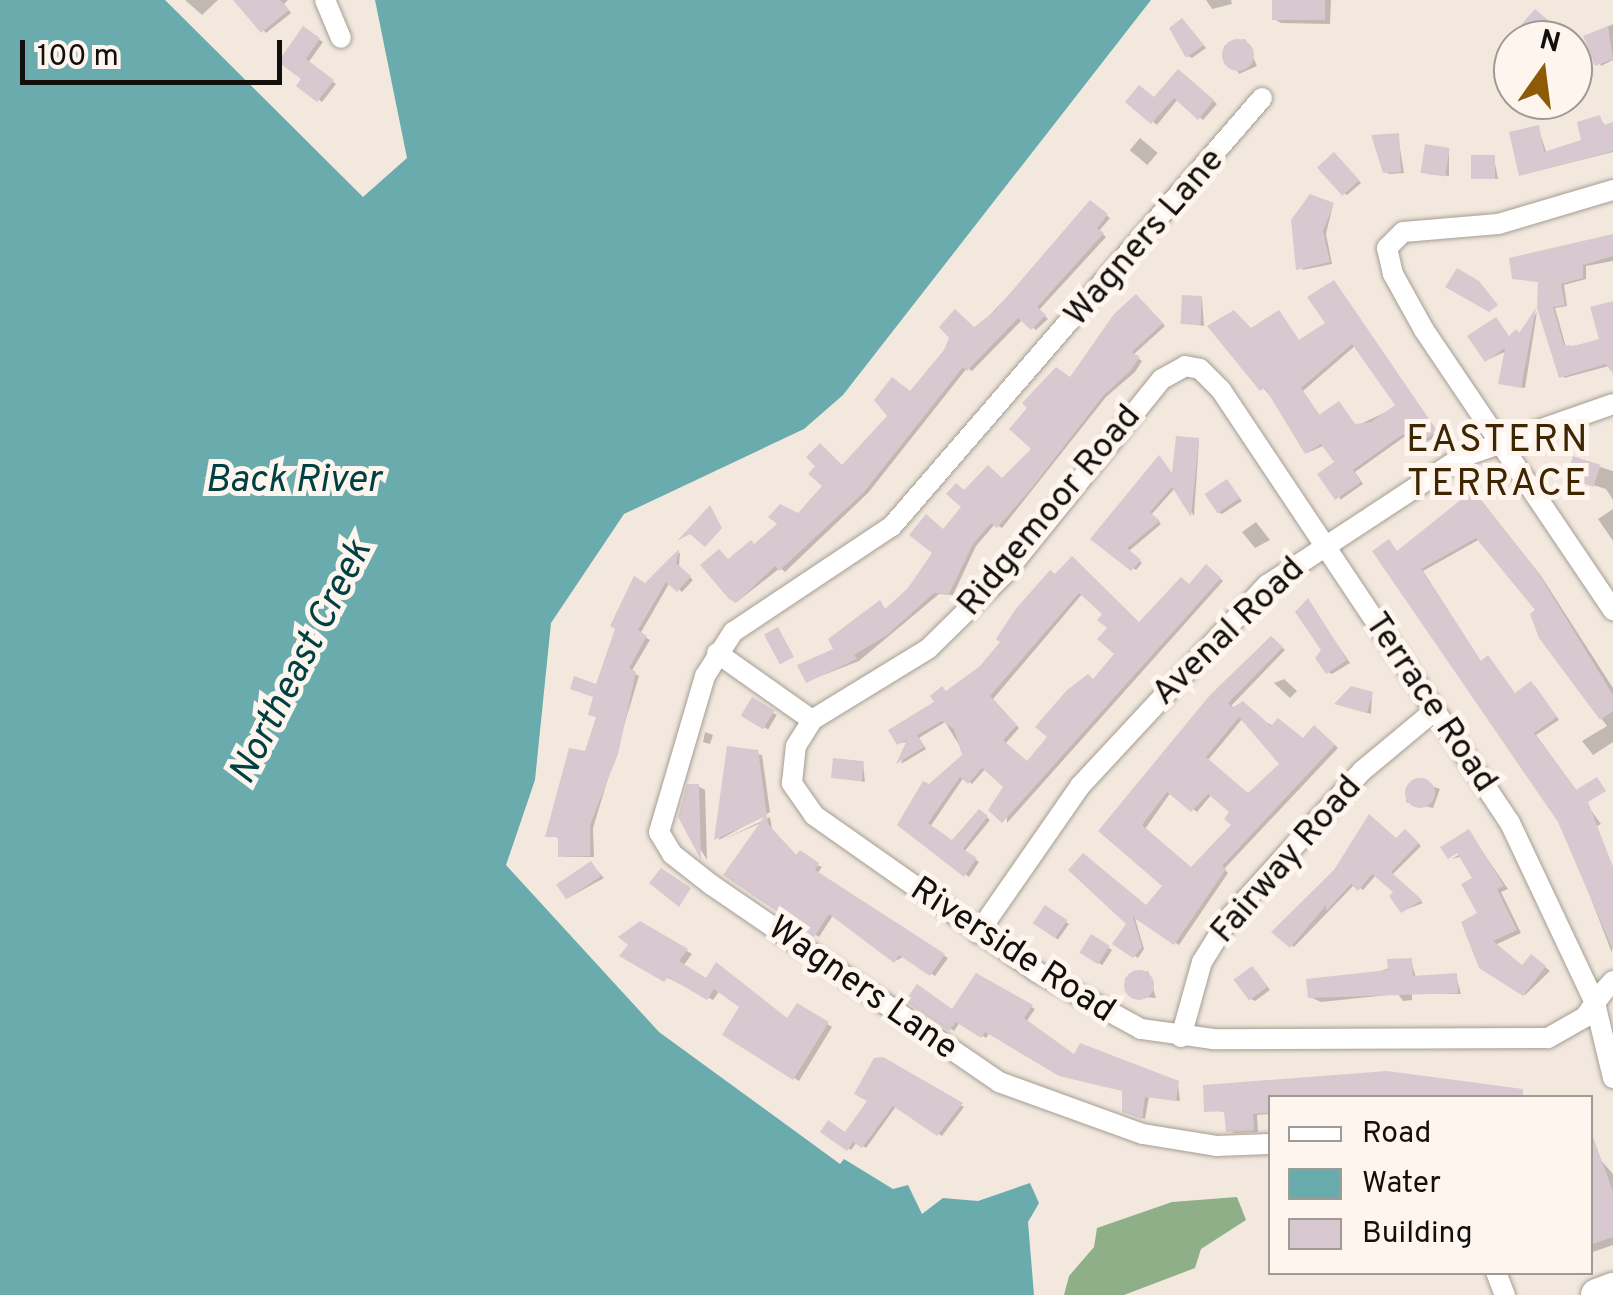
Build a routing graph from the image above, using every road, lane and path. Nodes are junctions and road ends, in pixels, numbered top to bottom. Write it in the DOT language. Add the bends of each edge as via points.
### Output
graph roads {
  1 [pos="325,0"];
  2 [pos="341,38"];
  3 [pos="1262,98"];
  4 [pos="1613,190"];
  5 [pos="1185,366"];
  6 [pos="1613,404"];
  7 [pos="1496,442"];
  8 [pos="1324,543"];
  9 [pos="1613,610"];
  10 [pos="717,653"];
  11 [pos="1434,711"];
  12 [pos="812,720"];
  13 [pos="978,932"];
  14 [pos="1613,981"];
  15 [pos="1595,1004"];
  16 [pos="1181,1037"];
  17 [pos="1613,1078"];
  18 [pos="1268,1144"];
  19 [pos="1613,1289"];
  20 [pos="1597,1295"];
  1 -- 2 [label="street"];
  3 -- 10 [label="street, Wagners Lane" via="892,526 746,620"];
  4 -- 7 [label="street" via="1498,224 1422,229 1390,240 1393,274"];
  5 -- 8 [label="street, Terrace Road" via="1200,368 1221,390"];
  5 -- 12 [label="street, Ridgemoor Road" via="1142,401 1006,572 952,627 906,666"];
  6 -- 7 [label="street, Avenal Road"];
  7 -- 8 [label="street, Avenal Road"];
  7 -- 9 [label="street"];
  8 -- 11 [label="street, Terrace Road"];
  8 -- 13 [label="street, Avenal Road" via="1247,604 1080,786"];
  10 -- 12 [label="street"];
  10 -- 18 [label="street, Wagners Lane" via="659,821 672,854 999,1082 1143,1134 1216,1146"];
  11 -- 15 [label="street, Terrace Road" via="1542,880"];
  11 -- 16 [label="street, Fairway Road" via="1362,771 1230,917 1202,962"];
  12 -- 13 [label="street, Riverside Road" via="792,761 801,800"];
  13 -- 16 [label="street, Riverside Road" via="1100,1012"];
  14 -- 15 [label="street, Riverside Road"];
  15 -- 16 [label="street, Riverside Road" via="1572,1027 1548,1038"];
  15 -- 17 [label="street, Terrace Road"];
  19 -- 20 [label="main road"];
}
